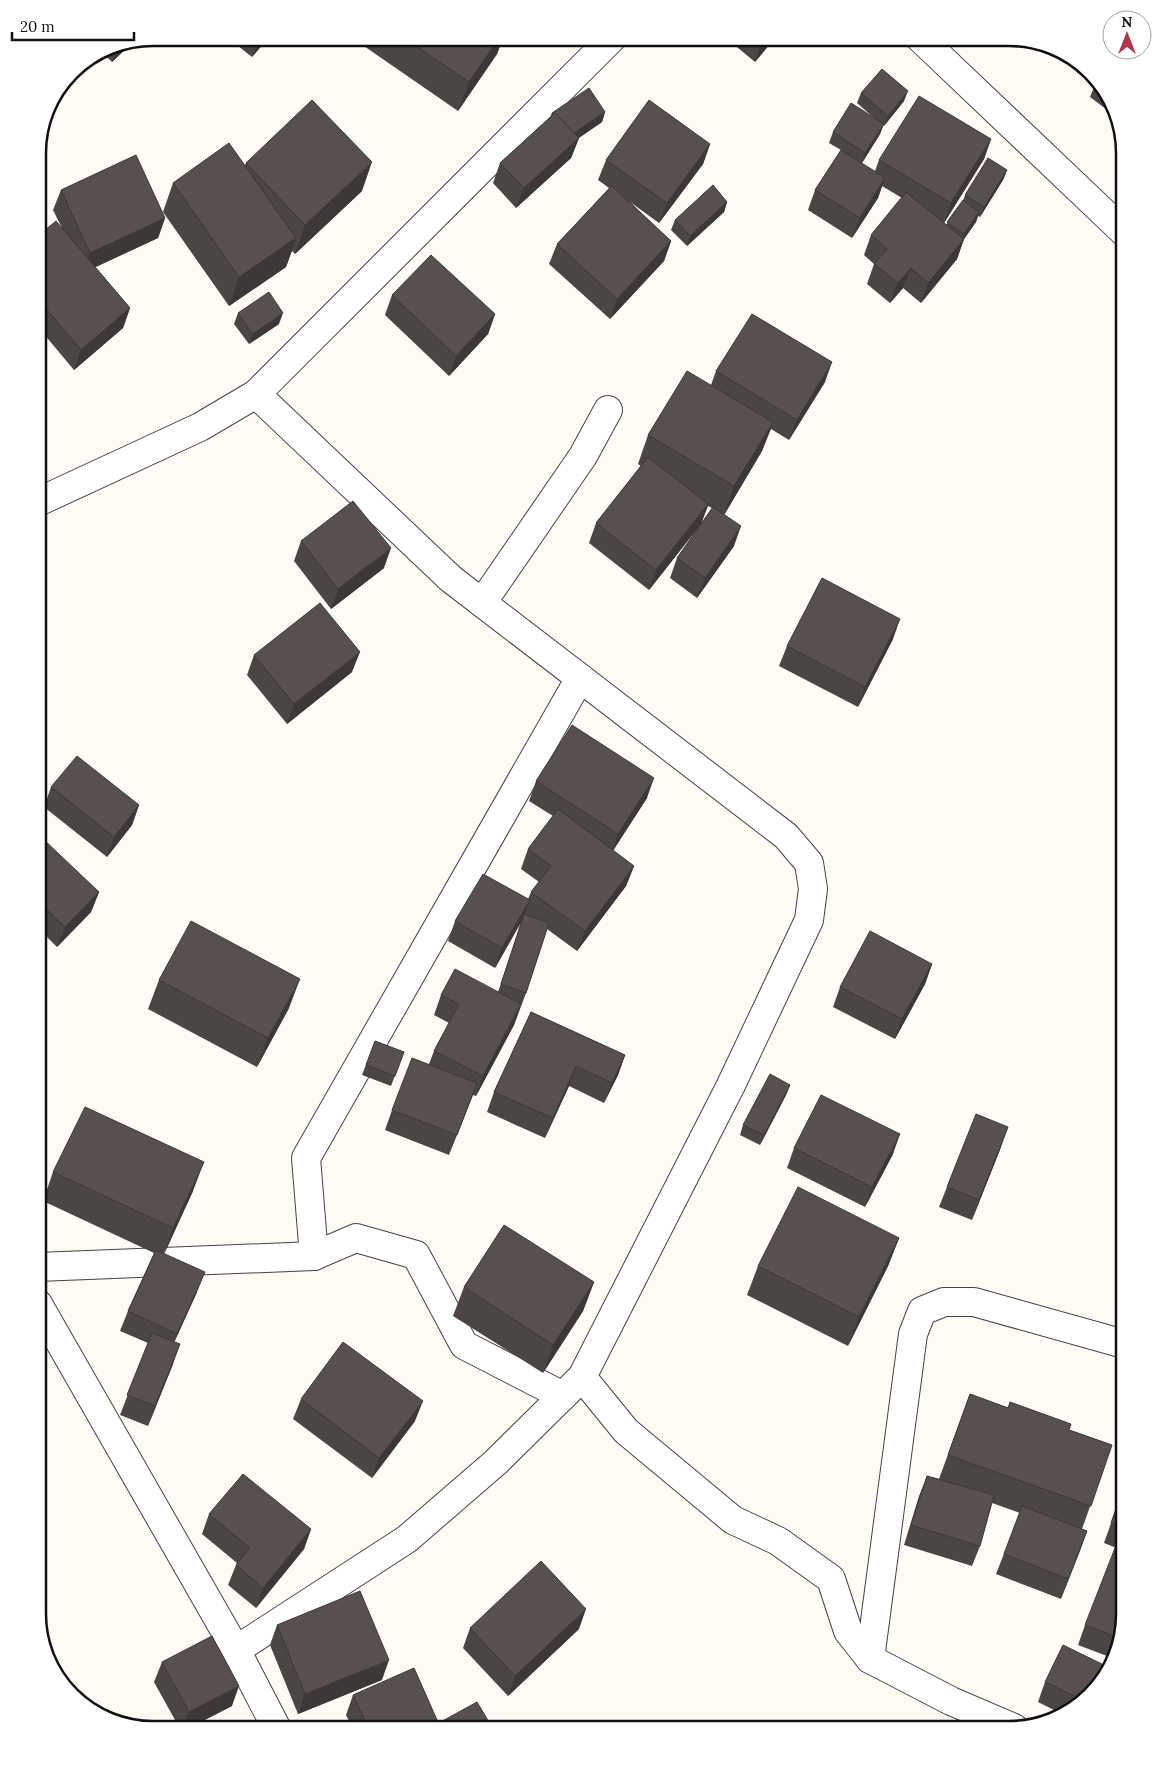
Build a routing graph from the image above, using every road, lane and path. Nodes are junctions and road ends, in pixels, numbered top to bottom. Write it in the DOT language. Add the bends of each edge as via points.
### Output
graph roads {
  1 [pos="604,46"];
  2 [pos="928,46"];
  3 [pos="1116,224"];
  4 [pos="256,394"];
  5 [pos="608,410"];
  6 [pos="46,498"];
  7 [pos="482,603"];
  8 [pos="580,678"];
  9 [pos="314,1256"];
  10 [pos="46,1268"];
  11 [pos="46,1318"];
  12 [pos="1116,1342"];
  13 [pos="582,1377"];
  14 [pos="563,1396"];
  15 [pos="236,1650"];
  16 [pos="870,1659"];
  17 [pos="273,1721"];
  18 [pos="998,1721"];
  1 -- 4 [label="street"];
  2 -- 3 [label="street"];
  4 -- 6 [label="street" via="200,427"];
  4 -- 7 [label="street" via="451,579"];
  5 -- 7 [label="street" via="583,456"];
  7 -- 8 [label="street"];
  8 -- 9 [label="street" via="306,1158"];
  8 -- 13 [label="street" via="786,836 809,863 813,889 809,920 731,1086"];
  9 -- 10 [label="street"];
  9 -- 14 [label="street" via="356,1238 416,1256 464,1345"];
  11 -- 15 [label="street"];
  12 -- 16 [label="street" via="974,1302 944,1302 922,1311 913,1334"];
  13 -- 14 [label="street"];
  13 -- 16 [label="street" via="626,1431 733,1520 778,1541 831,1579 848,1631"];
  14 -- 15 [label="street" via="496,1462 406,1539"];
  15 -- 17 [label="street"];
  16 -- 18 [label="street"];
}
